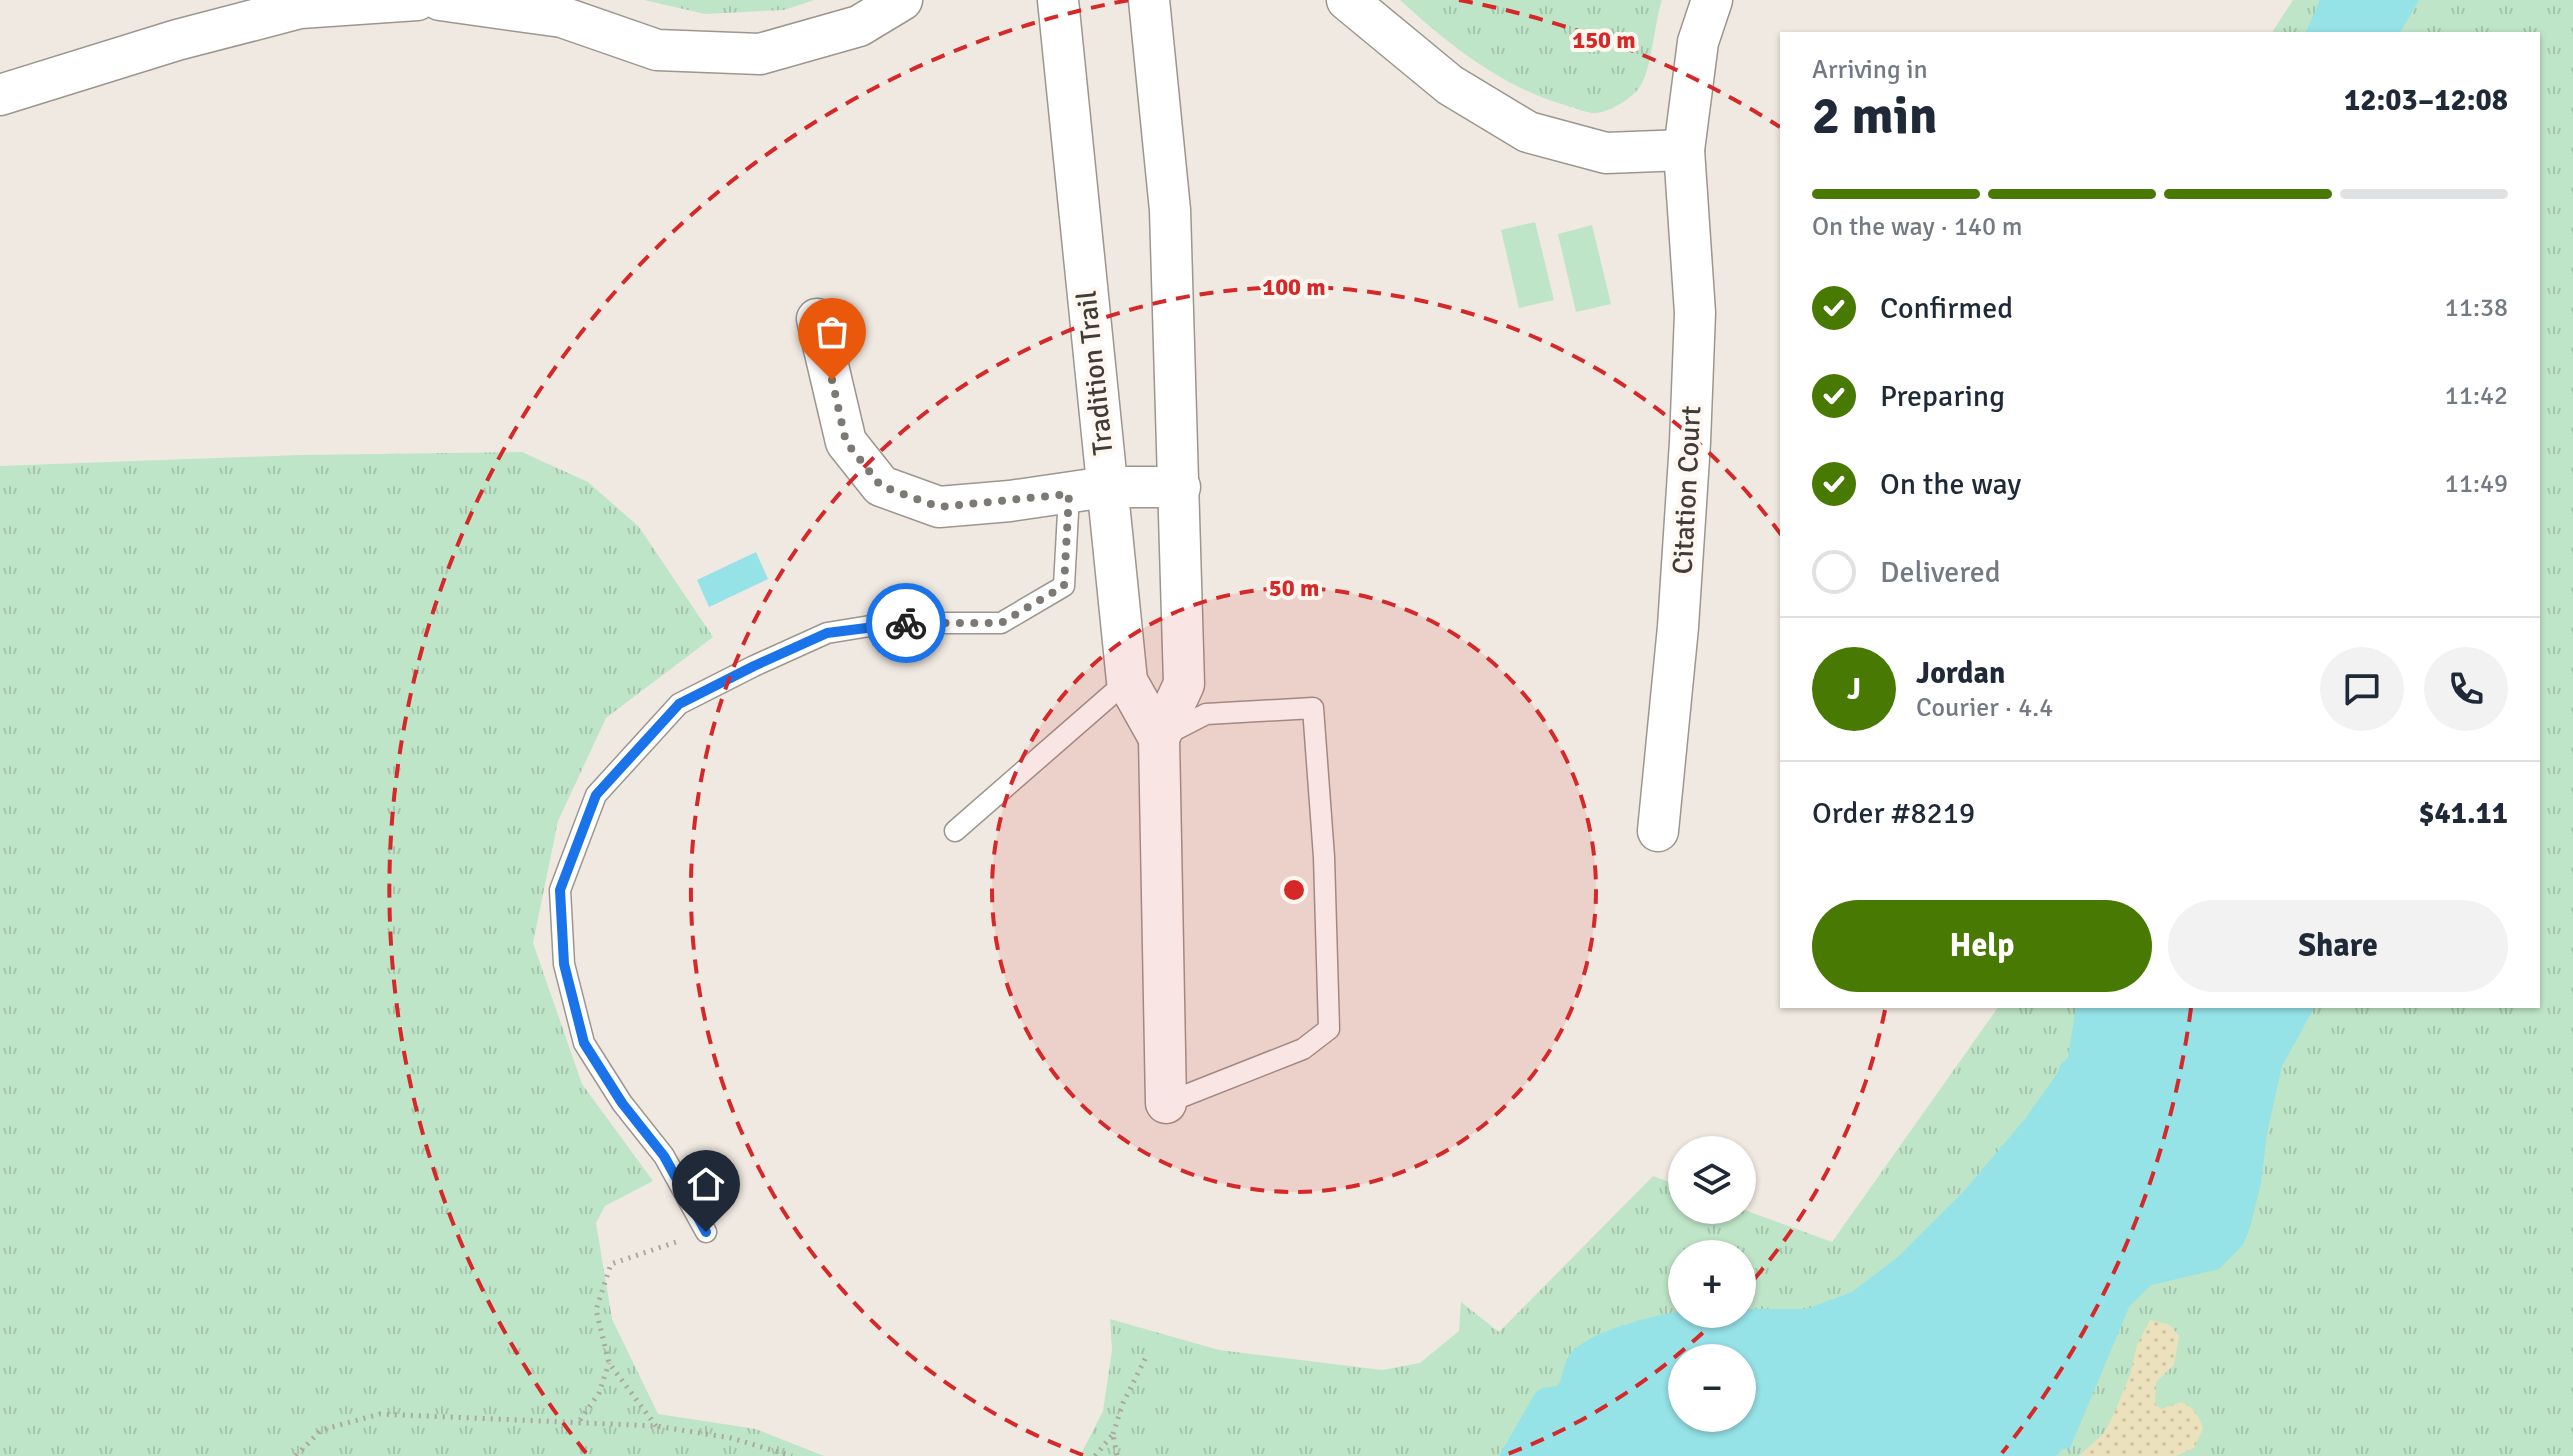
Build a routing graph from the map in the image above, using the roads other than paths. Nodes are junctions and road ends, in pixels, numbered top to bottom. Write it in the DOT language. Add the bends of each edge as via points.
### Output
graph roads {
  1 [pos="417,0"];
  2 [pos="440,0"];
  3 [pos="902,0"];
  4 [pos="1058,0"];
  5 [pos="1149,0"];
  6 [pos="1347,0"];
  7 [pos="1712,0"];
  8 [pos="0,95"];
  9 [pos="1684,150"];
  10 [pos="817,319"];
  11 [pos="1180,487"];
  12 [pos="1087,490"];
  13 [pos="1127,681"];
  14 [pos="1159,738"];
  15 [pos="955,831"];
  16 [pos="1658,831"];
  17 [pos="1166,1103"];
  18 [pos="706,1232"];
  1 -- 8 [label="street" via="300,8"];
  2 -- 3 [label="street" via="562,17 657,50 760,54 859,26"];
  4 -- 12 [label="street, Tradition Trail"];
  5 -- 11 [label="street, Tradition Trail" via="1170,210"];
  6 -- 9 [label="street" via="1450,85 1528,132 1606,153"];
  7 -- 9 [label="street, Citation Court" via="1698,42"];
  9 -- 16 [label="street, Citation Court" via="1695,313 1691,428"];
  10 -- 12 [label="street" via="846,442 881,486 939,507"];
  11 -- 12 [label="street"];
  11 -- 14 [label="street, Tradition Trail" via="1184,684"];
  12 -- 13 [label="street, Tradition Trail"];
  12 -- 18 [label="lane" via="1064,586 1001,623 876,625 827,633 679,704 596,795 560,890 564,964 584,1043 664,1156"];
  13 -- 14 [label="street, Tradition Trail"];
  13 -- 15 [label="lane"];
  14 -- 17 [label="street, Tradition Trail"];
  14 -- 17 [label="lane" via="1206,714 1313,708 1329,1029 1303,1049"];
}
